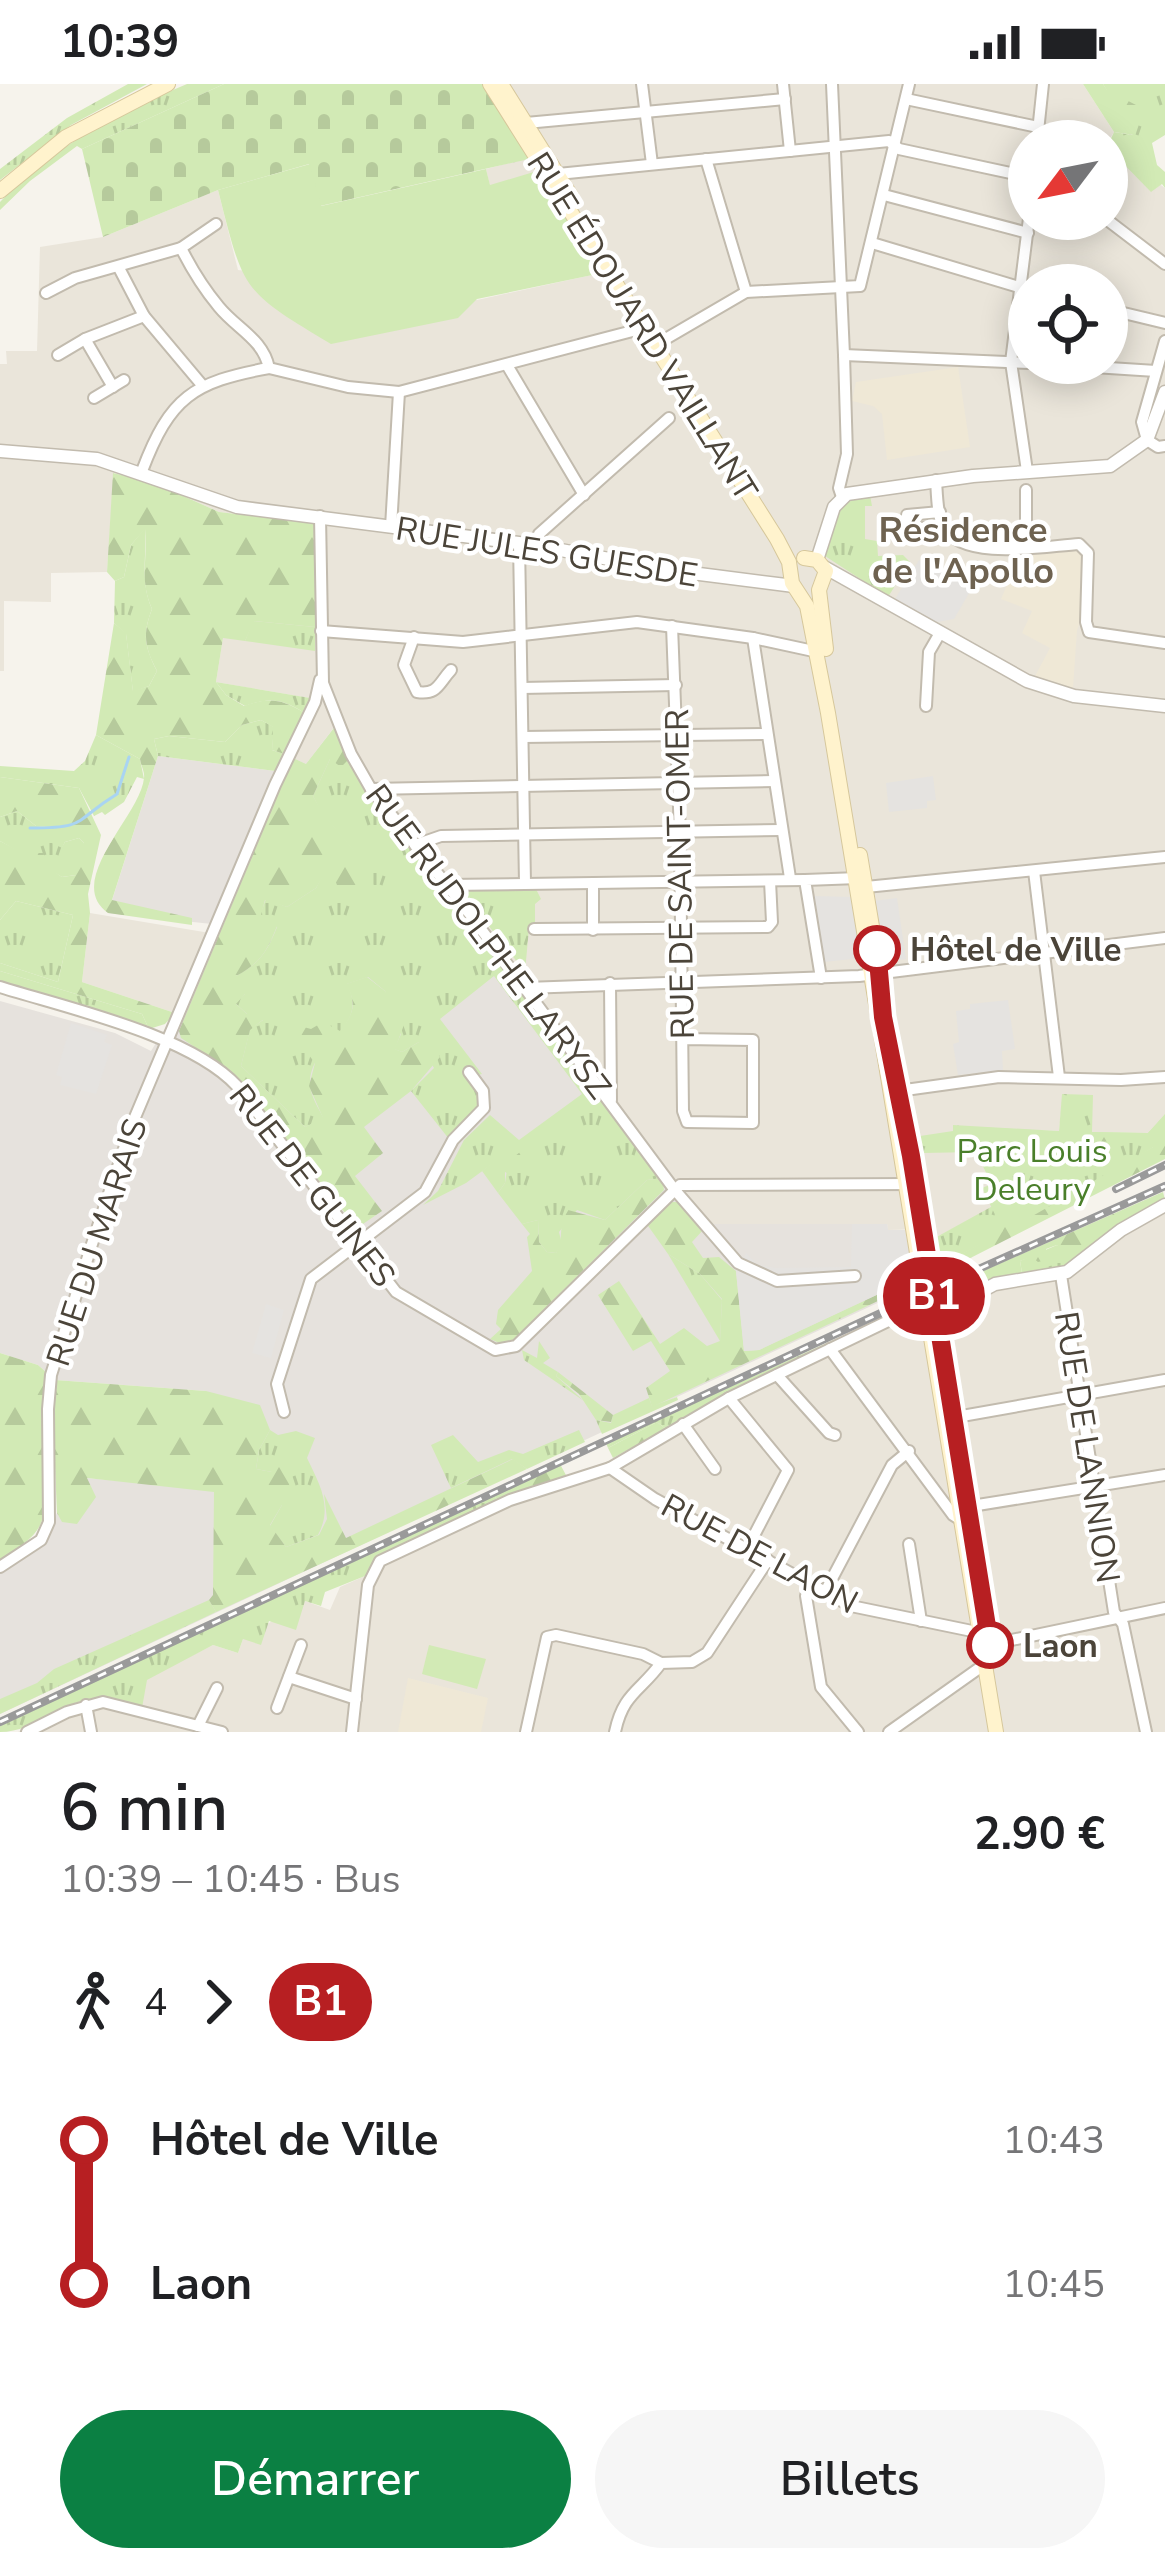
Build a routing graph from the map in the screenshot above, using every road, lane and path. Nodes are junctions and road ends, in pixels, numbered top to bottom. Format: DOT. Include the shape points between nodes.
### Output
graph roads {
  1 [pos="168,84"];
  2 [pos="490,84"];
  3 [pos="501,84"];
  4 [pos="642,84"];
  5 [pos="783,84"];
  6 [pos="832,84"];
  7 [pos="909,84"];
  8 [pos="1043,84"];
  9 [pos="785,99"];
  10 [pos="905,99"];
  11 [pos="645,111"];
  12 [pos="1039,120"];
  13 [pos="526,123"];
  14 [pos="1008,126"];
  15 [pos="895,145"];
  16 [pos="835,147"];
  17 [pos="790,151"];
  18 [pos="706,159"];
  19 [pos="652,164"];
  20 [pos="1008,172"];
  21 [pos="558,174"];
  22 [pos="0,191"];
  23 [pos="884,195"];
  24 [pos="216,224"];
  25 [pos="1008,228"];
  26 [pos="1128,236"];
  27 [pos="872,243"];
  28 [pos="181,248"];
  29 [pos="1165,264"];
  30 [pos="119,268"];
  31 [pos="1008,284"];
  32 [pos="841,288"];
  33 [pos="746,292"];
  34 [pos="46,293"];
  35 [pos="1128,314"];
  36 [pos="144,316"];
  37 [pos="1165,323"];
  38 [pos="644,328"];
  39 [pos="85,338"];
  40 [pos="662,341"];
  41 [pos="1165,341"];
  42 [pos="58,355"];
  43 [pos="844,355"];
  44 [pos="1008,362"];
  45 [pos="507,365"];
  46 [pos="269,368"];
  47 [pos="1128,369"];
  48 [pos="1156,371"];
  49 [pos="1014,384"];
  50 [pos="202,385"];
  51 [pos="400,392"];
  52 [pos="1165,392"];
  53 [pos="94,398"];
  54 [pos="669,418"];
  55 [pos="1147,440"];
  56 [pos="1165,446"];
  57 [pos="0,451"];
  58 [pos="142,471"];
  59 [pos="1027,472"];
  60 [pos="936,480"];
  61 [pos="1026,490"];
  62 [pos="584,495"];
  63 [pos="842,497"];
  64 [pos="940,512"];
  65 [pos="320,516"];
  66 [pos="392,526"];
  67 [pos="943,527"];
  68 [pos="526,544"];
  69 [pos="1015,548"];
  70 [pos="818,572"];
  71 [pos="794,580"];
  72 [pos="672,626"];
  73 [pos="321,631"];
  74 [pos="940,633"];
  75 [pos="414,637"];
  76 [pos="521,637"];
  77 [pos="753,638"];
  78 [pos="1165,643"];
  79 [pos="818,652"];
  80 [pos="451,670"];
  81 [pos="676,686"];
  82 [pos="522,688"];
  83 [pos="321,700"];
  84 [pos="926,706"];
  85 [pos="1165,706"];
  86 [pos="767,734"];
  87 [pos="677,736"];
  88 [pos="523,737"];
  89 [pos="774,781"];
  90 [pos="678,784"];
  91 [pos="524,787"];
  92 [pos="371,789"];
  93 [pos="781,830"];
  94 [pos="680,834"];
  95 [pos="524,836"];
  96 [pos="415,845"];
  97 [pos="1165,857"];
  98 [pos="1034,871"];
  99 [pos="790,878"];
  100 [pos="805,880"];
  101 [pos="770,881"];
  102 [pos="862,881"];
  103 [pos="525,883"];
  104 [pos="593,884"];
  105 [pos="680,884"];
  106 [pos="448,885"];
  107 [pos="534,929"];
  108 [pos="681,929"];
  109 [pos="593,930"];
  110 [pos="1165,938"];
  111 [pos="1044,952"];
  112 [pos="876,973"];
  113 [pos="821,978"];
  114 [pos="680,980"];
  115 [pos="610,983"];
  116 [pos="0,986"];
  117 [pos="526,988"];
  118 [pos="682,1039"];
  119 [pos="168,1043"];
  120 [pos="470,1072"];
  121 [pos="1059,1077"];
  122 [pos="1165,1077"];
  123 [pos="898,1091"];
  124 [pos="611,1101"];
  125 [pos="910,1184"];
  126 [pos="674,1189"];
  127 [pos="1165,1205"];
  128 [pos="358,1243"];
  129 [pos="1061,1275"];
  130 [pos="855,1276"];
  131 [pos="934,1307"];
  132 [pos="830,1349"];
  133 [pos="777,1375"];
  134 [pos="1165,1380"];
  135 [pos="1079,1395"];
  136 [pos="729,1398"];
  137 [pos="284,1412"];
  138 [pos="949,1418"];
  139 [pos="683,1424"];
  140 [pos="835,1435"];
  141 [pos="909,1451"];
  142 [pos="610,1468"];
  143 [pos="715,1469"];
  144 [pos="1165,1475"];
  145 [pos="1095,1486"];
  146 [pos="965,1513"];
  147 [pos="909,1544"];
  148 [pos="747,1549"];
  149 [pos="768,1560"];
  150 [pos="0,1567"];
  151 [pos="809,1583"];
  152 [pos="825,1592"];
  153 [pos="1164,1594"];
  154 [pos="1165,1608"];
  155 [pos="1119,1619"];
  156 [pos="921,1621"];
  157 [pos="985,1638"];
  158 [pos="301,1645"];
  159 [pos="661,1663"];
  160 [pos="977,1669"];
  161 [pos="289,1677"];
  162 [pos="217,1688"];
  163 [pos="356,1699"];
  164 [pos="86,1705"];
  165 [pos="278,1708"];
  166 [pos="168,1726"];
  167 [pos="198,1726"];
  168 [pos="27,1732"];
  169 [pos="91,1732"];
  170 [pos="222,1732"];
  171 [pos="352,1732"];
  172 [pos="526,1732"];
  173 [pos="615,1732"];
  174 [pos="858,1732"];
  175 [pos="889,1732"];
  176 [pos="996,1732"];
  177 [pos="1006,1732"];
  178 [pos="1146,1732"];
  1 -- 22 [label="main road" via="66,136"];
  2 -- 38 [label="main road, RUE ÉDOUARD VAILLANT"];
  3 -- 13 [label="main road, RUE ÉDOUARD VAILLANT"];
  4 -- 11 [label="street"];
  5 -- 9 [label="street"];
  6 -- 16 [label="street"];
  7 -- 10 [label="street"];
  8 -- 12 [label="street"];
  9 -- 11 [label="street"];
  9 -- 17 [label="street"];
  10 -- 14 [label="street"];
  10 -- 15 [label="street"];
  11 -- 13 [label="street"];
  11 -- 19 [label="street"];
  13 -- 21 [label="main road, RUE ÉDOUARD VAILLANT"];
  15 -- 16 [label="street"];
  15 -- 20 [label="street"];
  15 -- 23 [label="street"];
  16 -- 17 [label="street"];
  16 -- 32 [label="street"];
  17 -- 18 [label="street"];
  18 -- 19 [label="street"];
  18 -- 33 [label="street"];
  19 -- 21 [label="street"];
  21 -- 40 [label="main road, RUE ÉDOUARD VAILLANT"];
  23 -- 25 [label="street"];
  23 -- 27 [label="street"];
  24 -- 28 [label="street"];
  26 -- 29 [label="street"];
  27 -- 31 [label="street"];
  27 -- 32 [label="street" via="863,283"];
  28 -- 30 [label="street"];
  28 -- 46 [label="street" via="224,313 262,347"];
  30 -- 34 [label="street"];
  30 -- 36 [label="street"];
  32 -- 33 [label="street"];
  32 -- 43 [label="street"];
  33 -- 40 [label="street"];
  35 -- 37 [label="street"];
  36 -- 39 [label="street"];
  36 -- 50 [label="street"];
  38 -- 45 [label="street"];
  38 -- 71 [label="main road, RUE ÉDOUARD VAILLANT" via="777,539"];
  39 -- 42 [label="street"];
  39 -- 53 [label="street" via="119,383"];
  40 -- 70 [label="main road, RUE ÉDOUARD VAILLANT" via="793,547"];
  41 -- 48 [label="street"];
  43 -- 44 [label="street"];
  43 -- 63 [label="street"];
  45 -- 51 [label="street"];
  45 -- 62 [label="street"];
  46 -- 50 [label="street"];
  46 -- 51 [label="street"];
  47 -- 48 [label="street"];
  48 -- 55 [label="street" via="1142,422"];
  49 -- 59 [label="street"];
  50 -- 58 [label="street" via="168,414"];
  51 -- 66 [label="street"];
  52 -- 55 [label="street"];
  54 -- 62 [label="street"];
  55 -- 56 [label="street"];
  55 -- 59 [label="street" via="1110,466"];
  57 -- 58 [label="street, RUE JULES GUESDE"];
  58 -- 65 [label="street, RUE JULES GUESDE" via="237,507"];
  59 -- 60 [label="street"];
  60 -- 63 [label="street"];
  60 -- 64 [label="street"];
  61 -- 69 [label="street" via="1026,524"];
  62 -- 68 [label="street"];
  63 -- 70 [label="street"];
  64 -- 67 [label="street"];
  64 -- 67 [label="street" via="907,515 907,529"];
  65 -- 66 [label="street, RUE JULES GUESDE"];
  65 -- 73 [label="street, RUE RUDOLPHE LARYSZ"];
  66 -- 68 [label="street, RUE JULES GUESDE"];
  67 -- 69 [label="street" via="975,548"];
  68 -- 71 [label="street, RUE JULES GUESDE" via="707,576"];
  68 -- 76 [label="street"];
  69 -- 78 [label="street" via="1079,544 1088,553 1089,632"];
  70 -- 71 [label="main road"];
  70 -- 71 [label="main road"];
  70 -- 74 [label="street" via="850,580"];
  70 -- 102 [label="main road"];
  71 -- 79 [label="main road, RUE ÉDOUARD VAILLANT"];
  72 -- 76 [label="street" via="637,622"];
  72 -- 77 [label="street"];
  72 -- 81 [label="street, RUE DE SAINT-OMER"];
  73 -- 75 [label="street"];
  73 -- 83 [label="street, RUE RUDOLPHE LARYSZ"];
  74 -- 84 [label="street" via="929,652"];
  74 -- 85 [label="street" via="1047,689"];
  75 -- 76 [label="street"];
  75 -- 80 [label="street" via="404,665 417,692 438,690"];
  76 -- 82 [label="street"];
  77 -- 79 [label="street"];
  77 -- 86 [label="street"];
  79 -- 102 [label="main road, RUE ÉDOUARD VAILLANT"];
  81 -- 82 [label="street"];
  81 -- 87 [label="street, RUE DE SAINT-OMER"];
  82 -- 88 [label="street"];
  83 -- 92 [label="street, RUE RUDOLPHE LARYSZ"];
  83 -- 119 [label="street, RUE DU MARAIS" via="275,784"];
  86 -- 87 [label="street"];
  86 -- 89 [label="street"];
  87 -- 88 [label="street"];
  87 -- 90 [label="street, RUE DE SAINT-OMER"];
  88 -- 91 [label="street"];
  89 -- 90 [label="street"];
  89 -- 93 [label="street"];
  90 -- 91 [label="street"];
  90 -- 94 [label="street, RUE DE SAINT-OMER"];
  91 -- 92 [label="street"];
  91 -- 95 [label="street"];
  92 -- 96 [label="street, RUE RUDOLPHE LARYSZ"];
  93 -- 94 [label="street"];
  93 -- 99 [label="street"];
  94 -- 95 [label="street"];
  94 -- 105 [label="street, RUE DE SAINT-OMER"];
  95 -- 96 [label="street" via="441,836"];
  95 -- 103 [label="street"];
  96 -- 106 [label="street, RUE RUDOLPHE LARYSZ"];
  97 -- 98 [label="street"];
  98 -- 102 [label="street"];
  98 -- 111 [label="street"];
  99 -- 100 [label="street"];
  99 -- 101 [label="street"];
  100 -- 102 [label="street"];
  100 -- 113 [label="street"];
  101 -- 105 [label="street"];
  101 -- 108 [label="street" via="768,927"];
  102 -- 112 [label="main road"];
  103 -- 104 [label="street"];
  103 -- 106 [label="street"];
  104 -- 105 [label="street"];
  104 -- 109 [label="street"];
  105 -- 108 [label="street, RUE DE SAINT-OMER"];
  106 -- 117 [label="street, RUE RUDOLPHE LARYSZ"];
  107 -- 109 [label="street"];
  108 -- 109 [label="street"];
  108 -- 114 [label="street, RUE DE SAINT-OMER"];
  110 -- 111 [label="street"];
  111 -- 112 [label="street"];
  111 -- 121 [label="street"];
  112 -- 113 [label="street"];
  112 -- 123 [label="main road"];
  112 -- 125 [label="main road"];
  113 -- 114 [label="street"];
  114 -- 115 [label="street"];
  114 -- 118 [label="street, RUE DE SAINT-OMER"];
  115 -- 117 [label="street"];
  115 -- 124 [label="street"];
  116 -- 119 [label="street, RUE DE GUINES"];
  117 -- 124 [label="street, RUE RUDOLPHE LARYSZ"];
  118 -- 118 [label="street, RUE DE SAINT-OMER" via="753,1040 753,1123 687,1122"];
  119 -- 128 [label="street, RUE DE GUINES" via="226,1074"];
  119 -- 150 [label="street, RUE DU MARAIS" via="119,1160 52,1375 49,1522 40,1540"];
  120 -- 128 [label="street" via="484,1108 453,1140 425,1192"];
  121 -- 122 [label="street"];
  121 -- 123 [label="street"];
  123 -- 125 [label="main road"];
  124 -- 126 [label="street, RUE RUDOLPHE LARYSZ"];
  125 -- 126 [label="street"];
  125 -- 131 [label="main road"];
  125 -- 131 [label="main road"];
  126 -- 128 [label="street, RUE DE GUINES" via="507,1350 403,1298"];
  126 -- 130 [label="street, RUE RUDOLPHE LARYSZ" via="738,1263 777,1281"];
  127 -- 129 [label="street"];
  128 -- 137 [label="street" via="311,1279 277,1384"];
  129 -- 131 [label="street" via="995,1284"];
  129 -- 135 [label="street, RUE DE LANNION"];
  131 -- 132 [label="street"];
  131 -- 138 [label="main road"];
  132 -- 133 [label="street"];
  132 -- 141 [label="street"];
  133 -- 136 [label="street"];
  133 -- 140 [label="street"];
  134 -- 135 [label="street"];
  135 -- 138 [label="street"];
  135 -- 145 [label="street, RUE DE LANNION"];
  136 -- 139 [label="street"];
  136 -- 148 [label="street" via="788,1469"];
  138 -- 146 [label="main road"];
  139 -- 142 [label="street"];
  139 -- 143 [label="street"];
  141 -- 146 [label="street"];
  141 -- 152 [label="street" via="892,1465"];
  142 -- 148 [label="street, RUE DE LAON"];
  142 -- 163 [label="street" via="510,1500 375,1567"];
  144 -- 145 [label="street"];
  145 -- 146 [label="street"];
  145 -- 155 [label="street, RUE DE LANNION"];
  146 -- 157 [label="main road"];
  147 -- 156 [label="street"];
  148 -- 149 [label="street, RUE DE LAON"];
  149 -- 151 [label="street, RUE DE LAON"];
  149 -- 159 [label="street" via="707,1652 692,1662"];
  151 -- 152 [label="street, RUE DE LAON"];
  151 -- 174 [label="street" via="821,1687"];
  152 -- 156 [label="street, RUE DE LAON" via="860,1610"];
  153 -- 154 [label="street"];
  154 -- 155 [label="street"];
  155 -- 157 [label="street"];
  155 -- 178 [label="street, RUE DE LANNION"];
  156 -- 157 [label="street, RUE DE LAON"];
  157 -- 176 [label="main road"];
  157 -- 177 [label="main road"];
  158 -- 161 [label="street"];
  159 -- 172 [label="street" via="547,1637"];
  159 -- 173 [label="street" via="632,1690"];
  160 -- 175 [label="street"];
  161 -- 163 [label="street"];
  161 -- 165 [label="street"];
  162 -- 167 [label="street"];
  163 -- 171 [label="street"];
  164 -- 166 [label="street" via="103,1702"];
  164 -- 168 [label="street"];
  164 -- 169 [label="street"];
  166 -- 167 [label="street"];
  167 -- 170 [label="street"];
}
